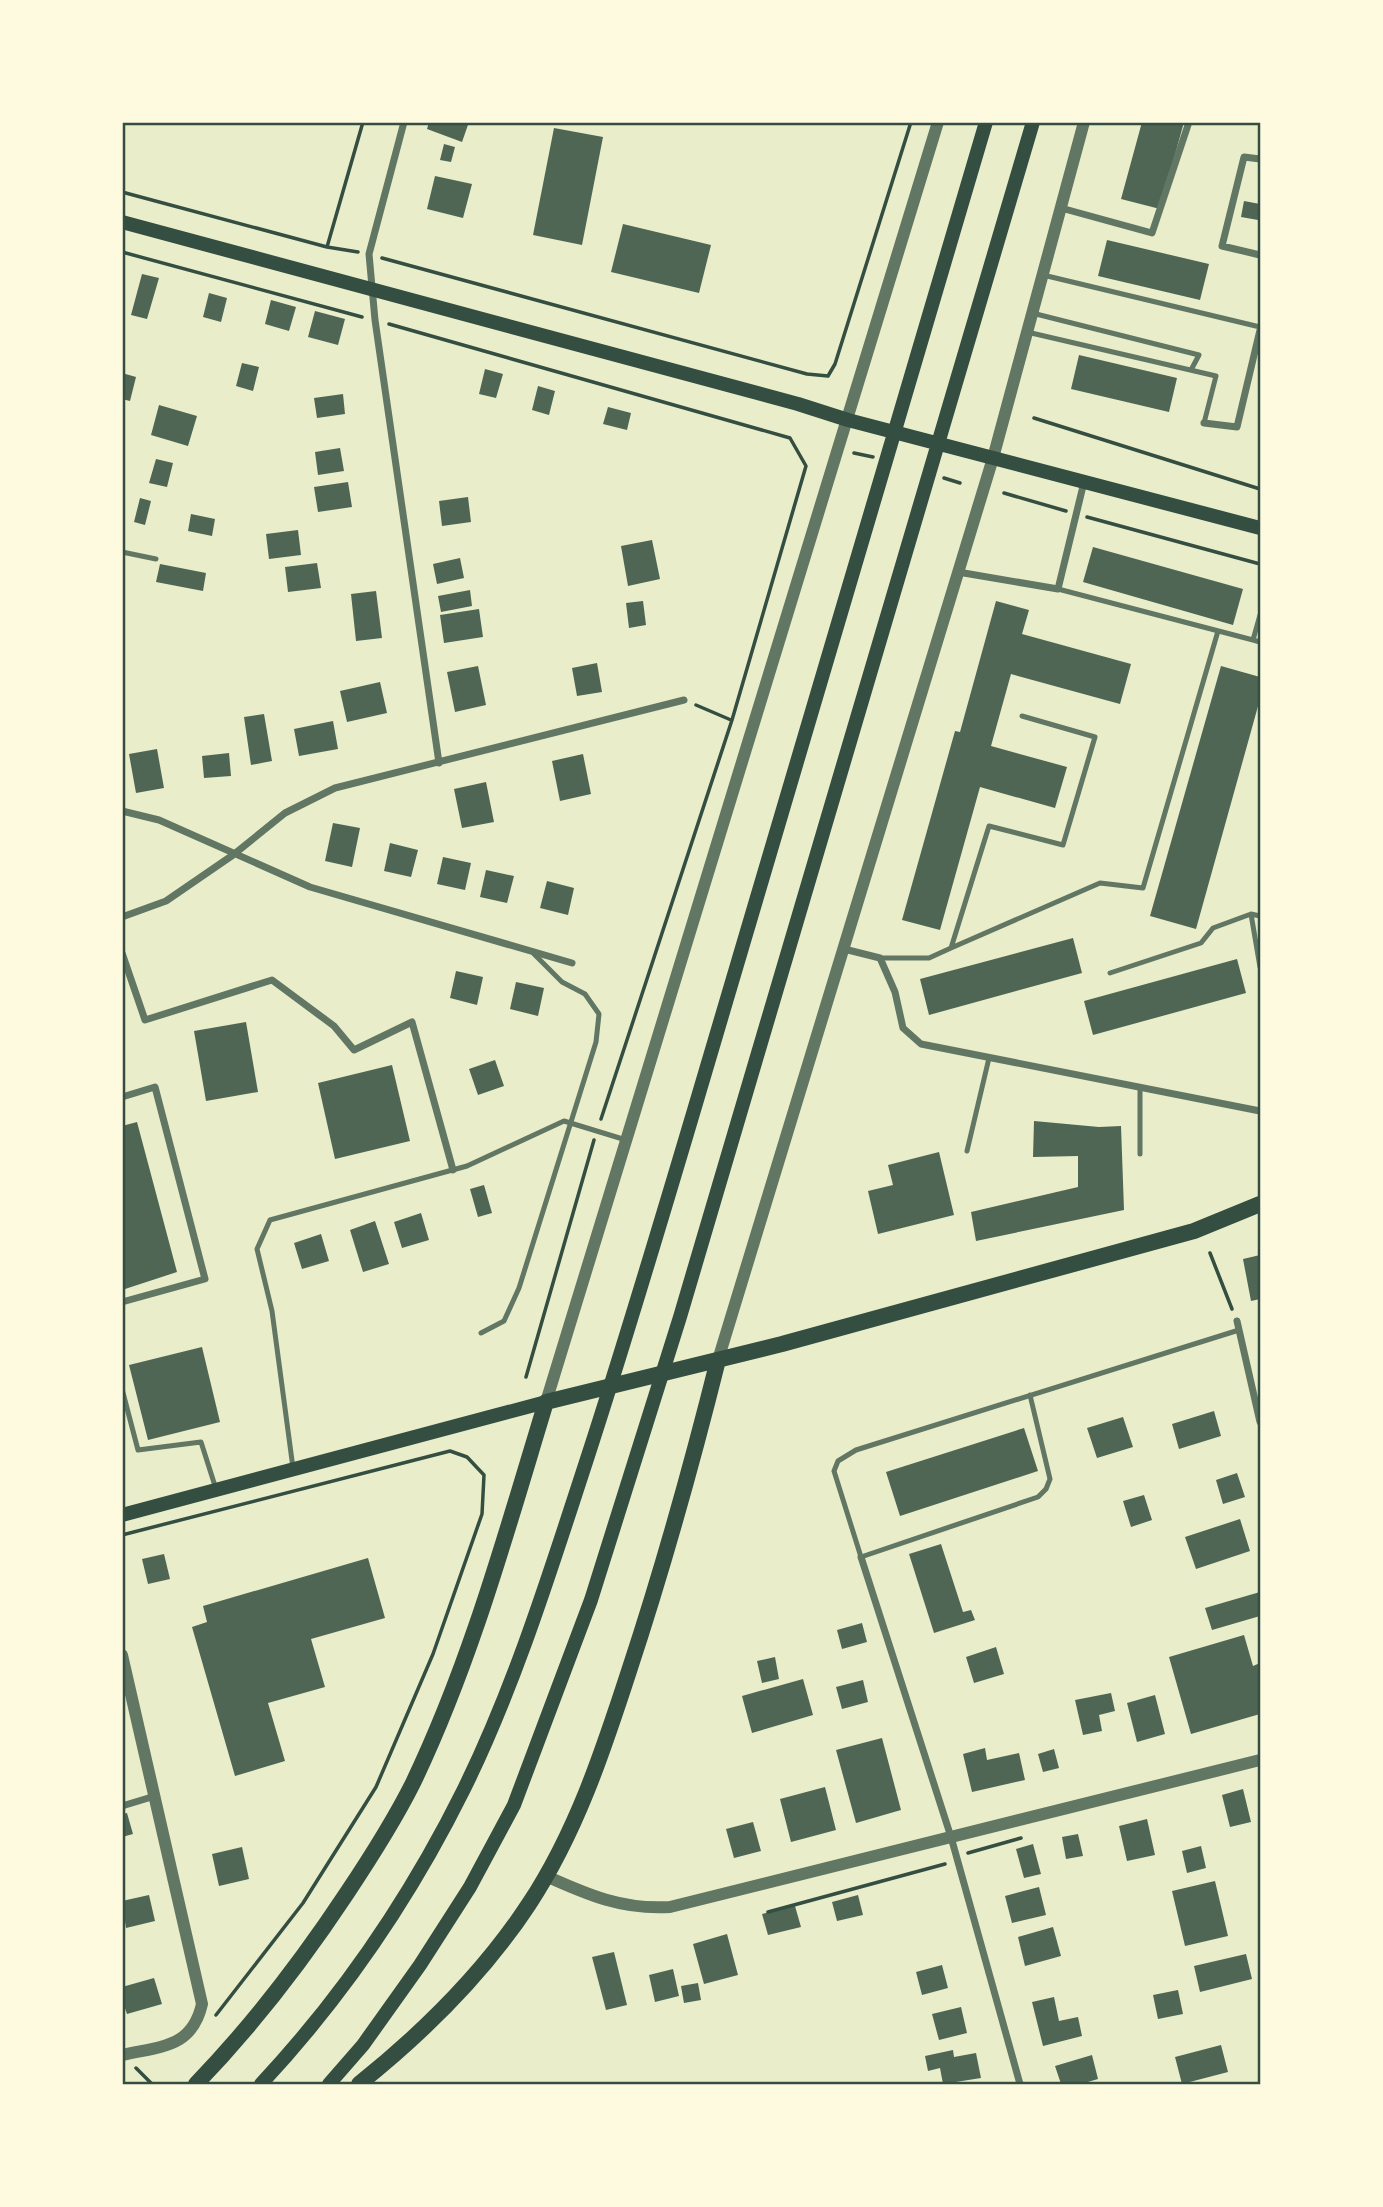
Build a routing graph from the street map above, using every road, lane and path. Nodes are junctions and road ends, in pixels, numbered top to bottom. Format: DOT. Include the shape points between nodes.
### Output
graph roads {
  1 [pos="363,122"];
  2 [pos="404,122"];
  3 [pos="911,122"];
  4 [pos="938,122"];
  5 [pos="986,122"];
  6 [pos="1033,122"];
  7 [pos="1084,122"];
  8 [pos="1189,122"];
  9 [pos="1261,159"];
  10 [pos="122,192"];
  11 [pos="1061,208"];
  12 [pos="122,222"];
  13 [pos="327,247"];
  14 [pos="122,252"];
  15 [pos="369,254"];
  16 [pos="1261,255"];
  17 [pos="1043,275"];
  18 [pos="374,291"];
  19 [pos="1032,313"];
  20 [pos="375,320"];
  21 [pos="1261,328"];
  22 [pos="1027,332"];
  23 [pos="1191,370"];
  24 [pos="1034,418"];
  25 [pos="848,420"];
  26 [pos="1204,423"];
  27 [pos="855,452"];
  28 [pos="993,458"];
  29 [pos="881,460"];
  30 [pos="934,475"];
  31 [pos="1084,482"];
  32 [pos="960,483"];
  33 [pos="1261,489"];
  34 [pos="1004,493"];
  35 [pos="1076,514"];
  36 [pos="1261,528"];
  37 [pos="122,552"];
  38 [pos="156,559"];
  39 [pos="1261,564"];
  40 [pos="957,571"];
  41 [pos="1058,589"];
  42 [pos="1261,615"];
  43 [pos="1219,631"];
  44 [pos="1253,640"];
  45 [pos="1261,642"];
  46 [pos="684,700"];
  47 [pos="1022,716"];
  48 [pos="732,720"];
  49 [pos="439,763"];
  50 [pos="122,811"];
  51 [pos="233,855"];
  52 [pos="1251,914"];
  53 [pos="1261,916"];
  54 [pos="122,917"];
  55 [pos="951,948"];
  56 [pos="844,949"];
  57 [pos="530,950"];
  58 [pos="122,953"];
  59 [pos="880,958"];
  60 [pos="572,963"];
  61 [pos="1261,967"];
  62 [pos="1110,973"];
  63 [pos="989,1058"];
  64 [pos="1140,1087"];
  65 [pos="122,1097"];
  66 [pos="1261,1111"];
  67 [pos="572,1123"];
  68 [pos="597,1131"];
  69 [pos="627,1140"];
  70 [pos="967,1151"];
  71 [pos="1140,1154"];
  72 [pos="453,1170"];
  73 [pos="1261,1205"];
  74 [pos="1209,1253"];
  75 [pos="122,1302"];
  76 [pos="1237,1321"];
  77 [pos="1239,1330"];
  78 [pos="481,1333"];
  79 [pos="718,1360"];
  80 [pos="526,1377"];
  81 [pos="122,1389"];
  82 [pos="1030,1395"];
  83 [pos="547,1402"];
  84 [pos="1261,1422"];
  85 [pos="293,1468"];
  86 [pos="216,1489"];
  87 [pos="122,1515"];
  88 [pos="122,1535"];
  89 [pos="861,1558"];
  90 [pos="122,1655"];
  91 [pos="1261,1760"];
  92 [pos="155,1796"];
  93 [pos="122,1806"];
  94 [pos="951,1837"];
  95 [pos="945,1864"];
  96 [pos="546,1876"];
  97 [pos="768,1912"];
  98 [pos="210,2022"];
  99 [pos="122,2055"];
  100 [pos="145,2063"];
  101 [pos="152,2084"];
  102 [pos="196,2084"];
  103 [pos="261,2084"];
  104 [pos="329,2084"];
  105 [pos="359,2084"];
  106 [pos="1020,2084"];
  1 -- 13 [label="path"];
  2 -- 15 [label="street"];
  3 -- 15 [label="path" via="828,376"];
  4 -- 25 [label="street"];
  5 -- 103 [label="main road" via="633,1316 545,1586 466,1785 424,1864 377,1942 322,2015"];
  6 -- 104 [label="main road" via="592,1600 514,1805 470,1887 363,2045"];
  7 -- 11 [label="street"];
  8 -- 11 [label="street" via="1152,233"];
  9 -- 16 [label="street" via="1244,157 1222,246"];
  10 -- 13 [label="path"];
  11 -- 17 [label="street"];
  12 -- 18 [label="main road"];
  13 -- 15 [label="path"];
  14 -- 20 [label="path"];
  15 -- 18 [label="street"];
  17 -- 19 [label="street"];
  17 -- 21 [label="lane"];
  18 -- 20 [label="street"];
  18 -- 25 [label="main road"];
  19 -- 22 [label="street"];
  19 -- 23 [label="lane" via="1199,355"];
  20 -- 48 [label="path" via="790,438 806,466"];
  20 -- 49 [label="street"];
  21 -- 26 [label="street" via="1237,427"];
  22 -- 23 [label="lane"];
  22 -- 28 [label="street"];
  23 -- 26 [label="lane" via="1216,376"];
  24 -- 33 [label="path"];
  25 -- 28 [label="main road"];
  25 -- 69 [label="street"];
  27 -- 29 [label="path"];
  28 -- 31 [label="main road"];
  28 -- 40 [label="street"];
  30 -- 32 [label="path"];
  31 -- 35 [label="street"];
  31 -- 36 [label="main road"];
  34 -- 35 [label="path"];
  35 -- 39 [label="path"];
  35 -- 41 [label="street"];
  37 -- 38 [label="lane"];
  40 -- 41 [label="street"];
  40 -- 56 [label="street"];
  41 -- 43 [label="lane"];
  42 -- 44 [label="lane"];
  43 -- 44 [label="lane"];
  43 -- 55 [label="lane" via="1143,888 1100,883"];
  44 -- 45 [label="lane"];
  46 -- 48 [label="path"];
  46 -- 49 [label="street"];
  47 -- 55 [label="lane" via="1096,737 1063,845 989,826"];
  48 -- 68 [label="path"];
  49 -- 51 [label="street" via="335,788 285,813"];
  50 -- 51 [label="street" via="159,820"];
  51 -- 54 [label="street" via="166,901"];
  51 -- 57 [label="street" via="310,887"];
  52 -- 53 [label="lane"];
  52 -- 61 [label="lane"];
  52 -- 62 [label="lane" via="1213,928 1201,943"];
  55 -- 59 [label="lane" via="929,958"];
  56 -- 59 [label="street"];
  56 -- 79 [label="street"];
  57 -- 60 [label="street"];
  57 -- 67 [label="lane" via="562,982 585,994 599,1014 596,1042"];
  58 -- 72 [label="street" via="145,1020 272,980 334,1026 354,1050 412,1022"];
  59 -- 63 [label="street" via="895,992 903,1028 921,1044"];
  63 -- 64 [label="street"];
  63 -- 70 [label="lane"];
  64 -- 66 [label="street"];
  64 -- 71 [label="lane"];
  65 -- 75 [label="street" via="155,1087 205,1279"];
  67 -- 68 [label="lane"];
  67 -- 72 [label="lane" via="564,1121"];
  67 -- 78 [label="lane" via="519,1288 504,1321"];
  68 -- 69 [label="lane"];
  68 -- 80 [label="path"];
  69 -- 83 [label="street"];
  72 -- 85 [label="lane" via="270,1220 257,1248 272,1311"];
  73 -- 79 [label="main road" via="1194,1231"];
  74 -- 76 [label="path"];
  76 -- 77 [label="street"];
  77 -- 82 [label="lane"];
  77 -- 84 [label="street"];
  79 -- 83 [label="main road"];
  79 -- 96 [label="main road" via="627,1677 578,1814"];
  81 -- 86 [label="lane" via="138,1450 201,1442"];
  82 -- 89 [label="lane" via="1050,1479 1038,1497"];
  82 -- 89 [label="lane" via="856,1450 838,1461 834,1471"];
  83 -- 85 [label="main road"];
  83 -- 102 [label="main road" via="454,1687 412,1784 326,1925 275,1995"];
  85 -- 86 [label="main road"];
  86 -- 87 [label="main road"];
  88 -- 98 [label="path" via="450,1451 467,1457 484,1475 478,1527 433,1654 376,1787 303,1903"];
  89 -- 94 [label="street"];
  90 -- 92 [label="street"];
  91 -- 94 [label="street"];
  92 -- 93 [label="street"];
  92 -- 99 [label="street" via="202,2004 198,2021 178,2041"];
  94 -- 96 [label="street" via="670,1907 629,1907"];
  94 -- 106 [label="street"];
  95 -- 97 [label="path"];
  96 -- 105 [label="main road" via="494,1954 468,1983"];
  100 -- 101 [label="path" via="134,2066"];
}
